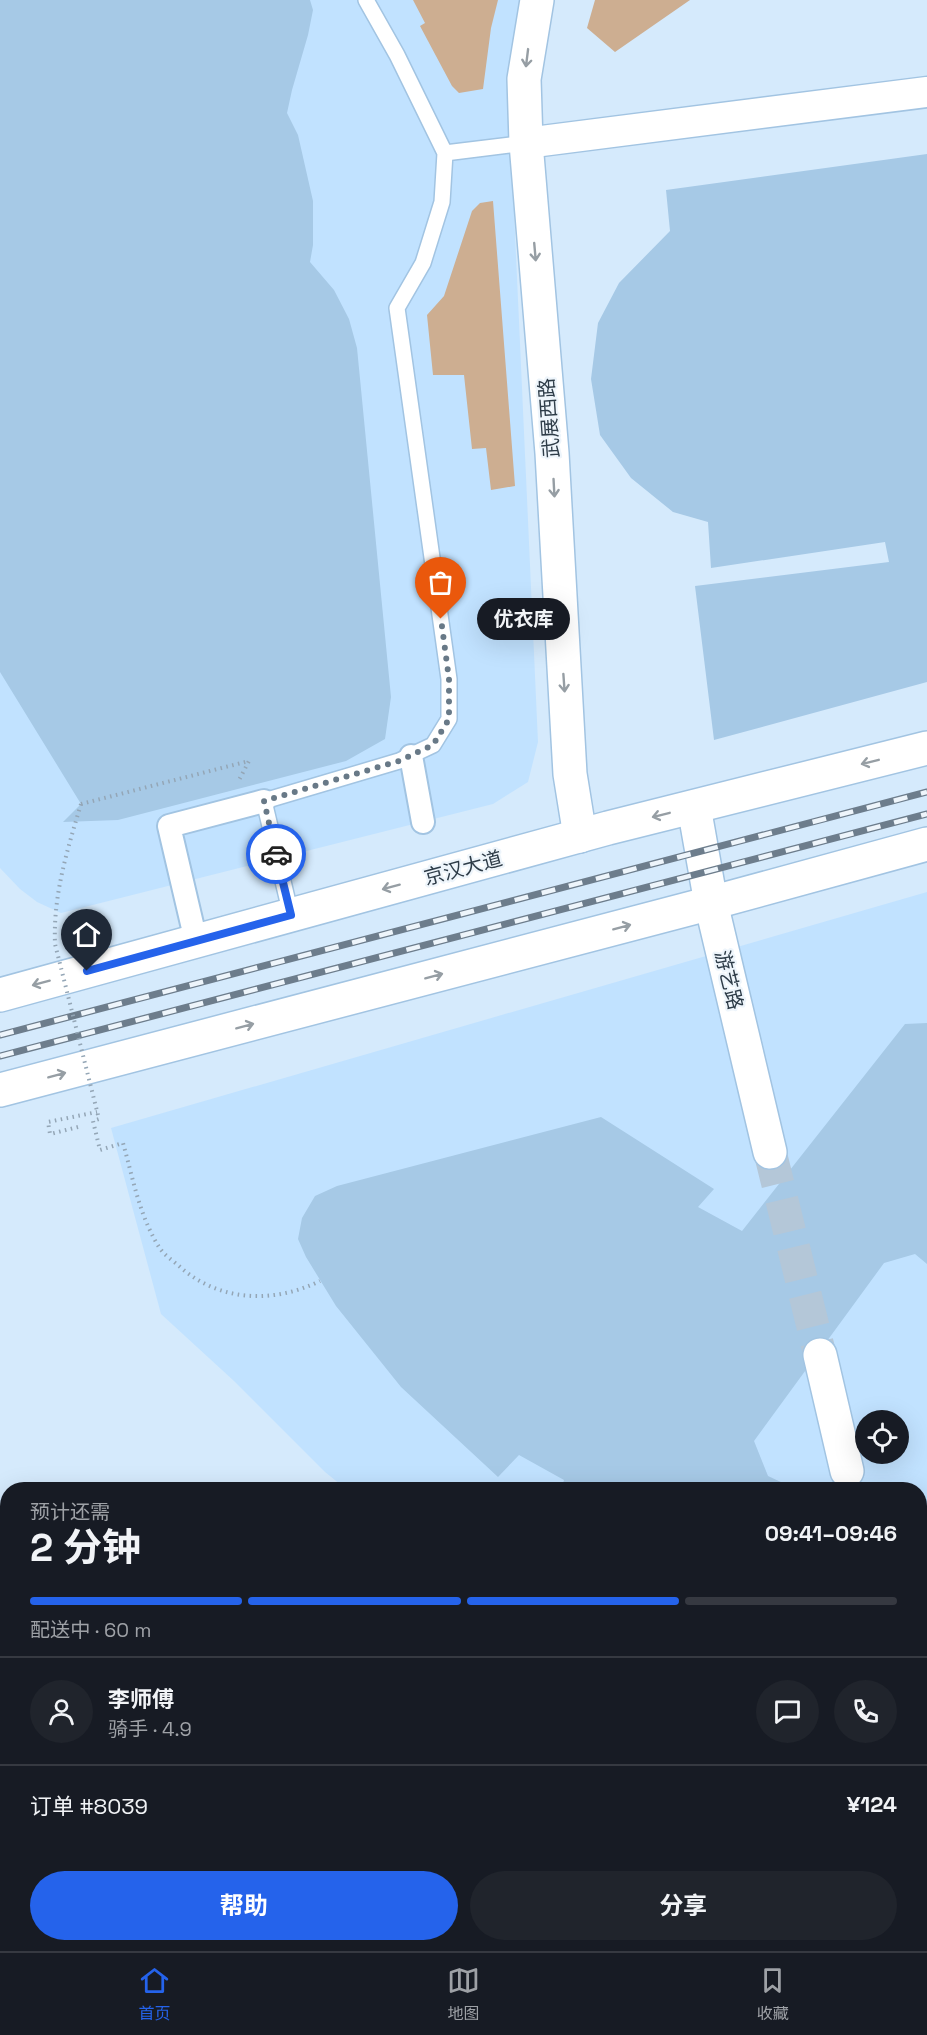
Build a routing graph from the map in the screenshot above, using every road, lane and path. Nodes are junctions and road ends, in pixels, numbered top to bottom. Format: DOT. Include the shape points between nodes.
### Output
graph roads {
  1 [pos="366,0"];
  2 [pos="537,0"];
  3 [pos="927,92"];
  4 [pos="526,143"];
  5 [pos="445,153"];
  6 [pos="927,748"];
  7 [pos="411,756"];
  8 [pos="264,801"];
  9 [pos="694,807"];
  10 [pos="423,822"];
  11 [pos="580,836"];
  12 [pos="927,844"];
  13 [pos="711,903"];
  14 [pos="291,915"];
  15 [pos="196,941"];
  16 [pos="0,995"];
  17 [pos="0,1090"];
  18 [pos="97,1112"];
  19 [pos="78,1127"];
  20 [pos="771,1152"];
  21 [pos="320,1281"];
  22 [pos="820,1355"];
  23 [pos="847,1471"];
  1 -- 5 [label="lane"];
  2 -- 4 [label="main road, 武展西路, one-way" via="524,79"];
  3 -- 4 [label="street"];
  4 -- 5 [label="lane"];
  4 -- 11 [label="main road, 武展西路, one-way" via="552,453 570,774"];
  5 -- 7 [label="lane" via="442,202 423,263 397,308 449,679 449,719 433,745"];
  6 -- 9 [label="main road, 京汉大道, one-way"];
  7 -- 8 [label="lane"];
  7 -- 10 [label="street"];
  8 -- 14 [label="lane"];
  8 -- 15 [label="street" via="169,826"];
  8 -- 18 [label="path, bridge" via="233,790 249,761 81,804 61,874 54,920 55,944"];
  9 -- 11 [label="main road, 京汉大道, one-way"];
  9 -- 13 [label="main road, 游艺路"];
  11 -- 14 [label="main road, 京汉大道, one-way"];
  12 -- 13 [label="main road"];
  17 -- 13 [label="main road, one-way"];
  13 -- 20 [label="main road, 游艺路"];
  14 -- 15 [label="main road, 京汉大道"];
  15 -- 16 [label="main road, 京汉大道, one-way"];
  18 -- 19 [label="path" via="48,1122 50,1134"];
  18 -- 21 [label="path, bridge" via="99,1119 93,1121 100,1150 123,1143 144,1220 160,1249 187,1273 248,1297 279,1296"];
  22 -- 23 [label="main road"];
}
